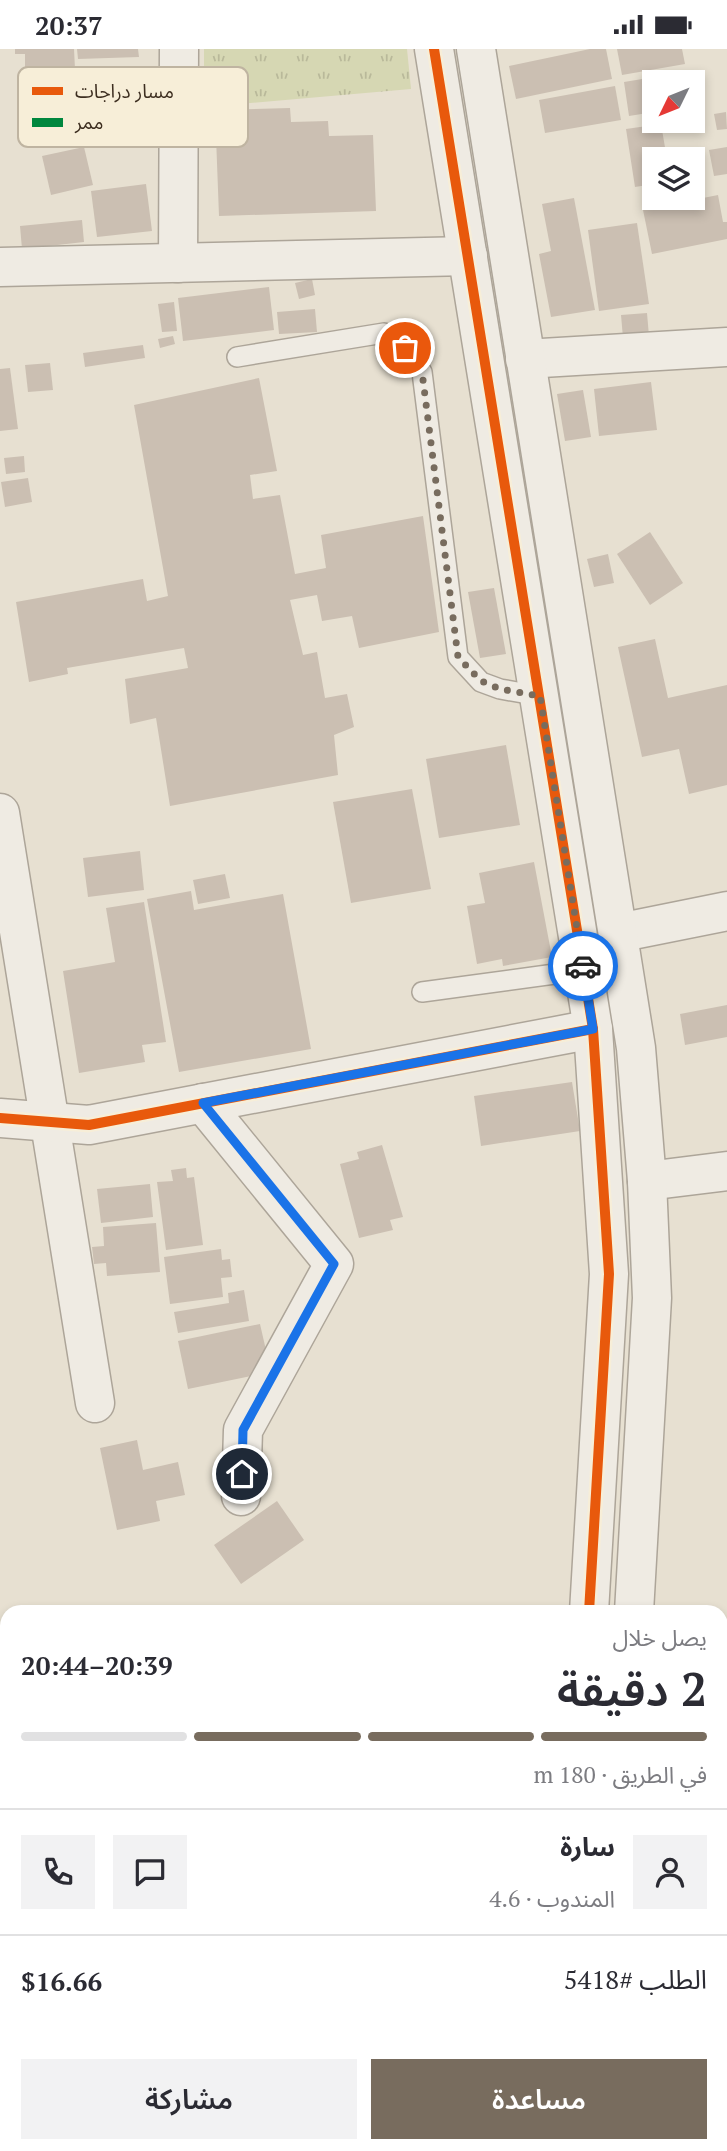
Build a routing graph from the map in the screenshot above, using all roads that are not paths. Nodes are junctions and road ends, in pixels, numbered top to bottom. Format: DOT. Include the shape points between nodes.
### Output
graph roads {
  1 [pos="179,49"];
  2 [pos="434,49"];
  3 [pos="476,49"];
  4 [pos="179,67"];
  5 [pos="179,147"];
  6 [pos="468,256"];
  7 [pos="178,263"];
  8 [pos="0,267"];
  9 [pos="727,347"];
  10 [pos="237,357"];
  11 [pos="525,359"];
  12 [pos="579,690"];
  13 [pos="540,696"];
  14 [pos="0,813"];
  15 [pos="727,911"];
  16 [pos="618,933"];
  17 [pos="584,969"];
  18 [pos="422,992"];
  19 [pos="593,1029"];
  20 [pos="203,1103"];
  21 [pos="0,1118"];
  22 [pos="50,1122"];
  23 [pos="727,1171"];
  24 [pos="647,1181"];
  25 [pos="95,1403"];
  26 [pos="241,1496"];
  27 [pos="589,1605"];
  28 [pos="634,1605"];
  1 -- 4 [label="street"];
  2 -- 6 [label="street"];
  3 -- 11 [label="street"];
  5 -- 7 [label="street"];
  6 -- 7 [label="street"];
  6 -- 13 [label="street"];
  7 -- 8 [label="street"];
  9 -- 11 [label="street"];
  10 -- 13 [label="lane" via="384,333 405,348 422,372 458,657 481,681"];
  11 -- 12 [label="street"];
  12 -- 13 [label="street"];
  12 -- 16 [label="street"];
  13 -- 17 [label="street"];
  14 -- 22 [label="street"];
  15 -- 16 [label="street"];
  16 -- 24 [label="street" via="636,1048"];
  17 -- 18 [label="lane"];
  17 -- 19 [label="street"];
  19 -- 20 [label="street"];
  19 -- 27 [label="street" via="609,1274"];
  20 -- 22 [label="street" via="89,1125"];
  20 -- 26 [label="street" via="334,1264 243,1430"];
  21 -- 22 [label="street"];
  22 -- 25 [label="street"];
  23 -- 24 [label="street"];
  24 -- 28 [label="street" via="652,1298"];
}
